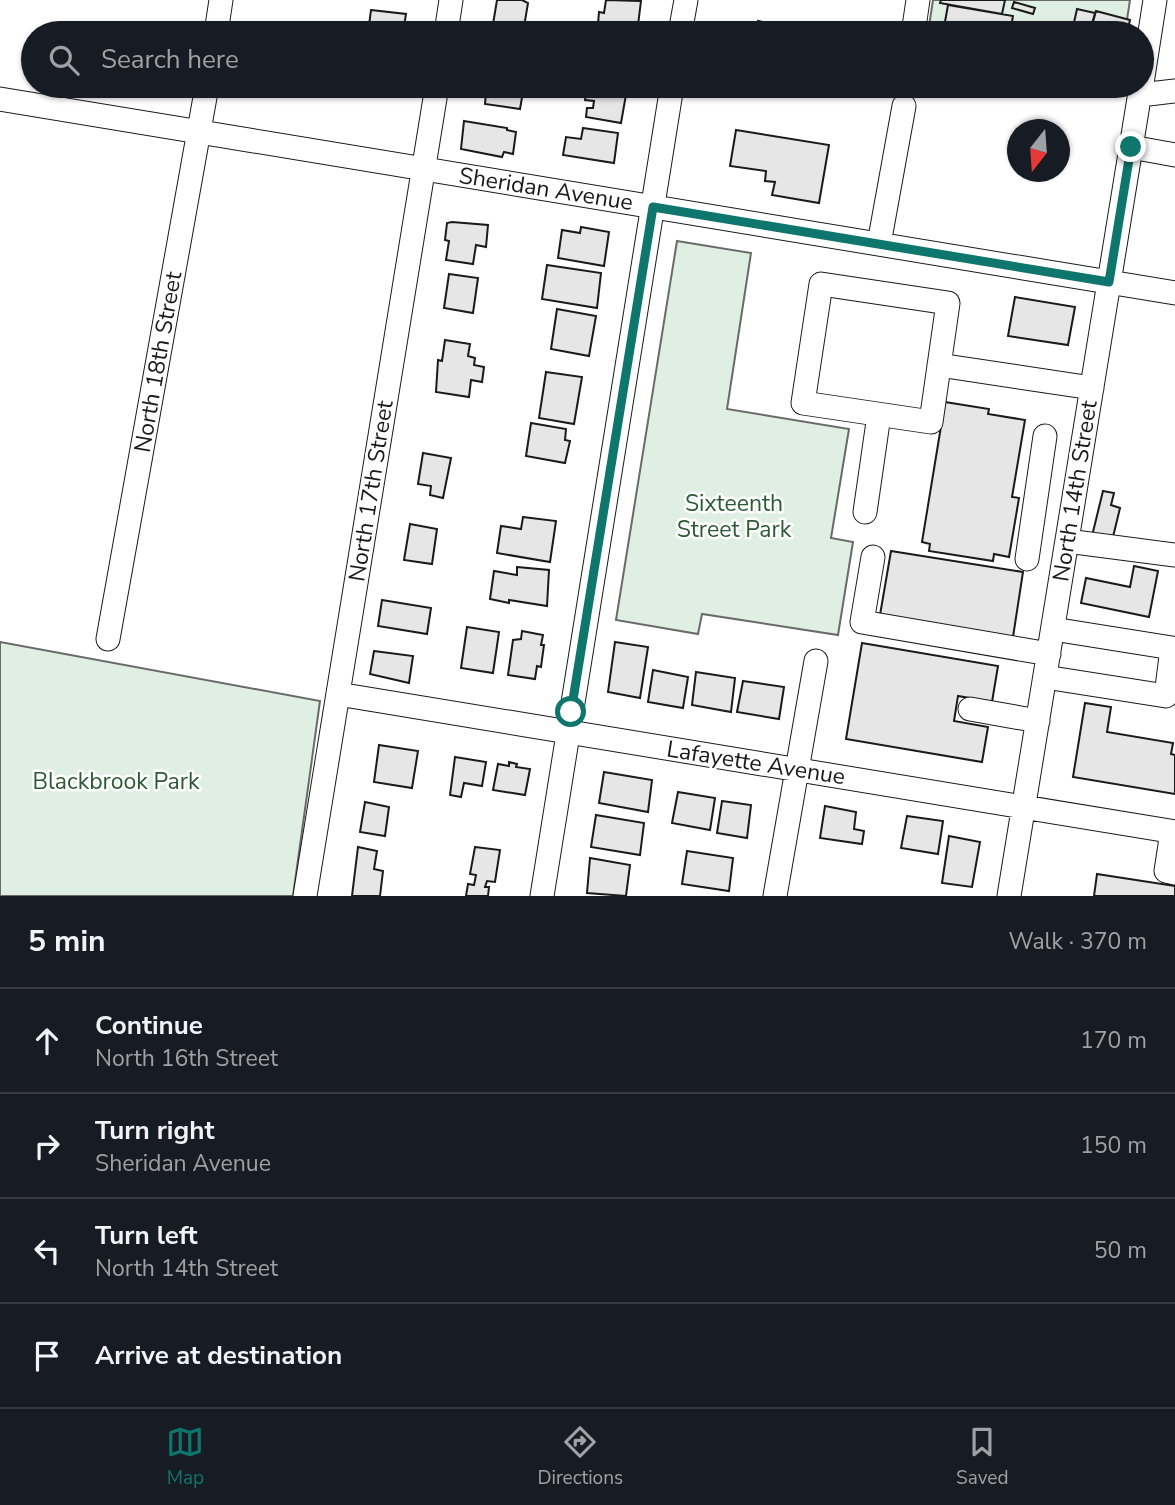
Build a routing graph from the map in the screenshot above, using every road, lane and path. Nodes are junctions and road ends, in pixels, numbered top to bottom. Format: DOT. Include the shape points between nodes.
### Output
graph roads {
  1 [pos="221,0"];
  2 [pos="451,0"];
  3 [pos="686,0"];
  4 [pos="918,0"];
  5 [pos="1155,0"];
  6 [pos="218,21"];
  7 [pos="448,21"];
  8 [pos="682,21"];
  9 [pos="915,21"];
  10 [pos="1152,21"];
  11 [pos="1154,89"];
  12 [pos="1175,91"];
  13 [pos="205,98"];
  14 [pos="435,98"];
  15 [pos="670,98"];
  16 [pos="1139,98"];
  17 [pos="0,99"];
  18 [pos="904,106"];
  19 [pos="200,132"];
  20 [pos="1131,147"];
  21 [pos="1175,155"];
  22 [pos="424,169"];
  23 [pos="653,207"];
  24 [pos="879,244"];
  25 [pos="1109,282"];
  26 [pos="1175,293"];
  27 [pos="939,365"];
  28 [pos="1092,388"];
  29 [pos="879,415"];
  30 [pos="1045,436"];
  31 [pos="865,512"];
  32 [pos="1031,528"];
  33 [pos="1068,538"];
  34 [pos="1175,555"];
  35 [pos="873,557"];
  36 [pos="1027,559"];
  37 [pos="1053,629"];
  38 [pos="108,639"];
  39 [pos="1049,654"];
  40 [pos="816,661"];
  41 [pos="1045,677"];
  42 [pos="338,694"];
  43 [pos="970,709"];
  44 [pos="1038,720"];
  45 [pos="568,732"];
  46 [pos="798,770"];
  47 [pos="1024,807"];
  48 [pos="1173,832"];
  49 [pos="1175,873"];
  50 [pos="305,896"];
  51 [pos="542,896"];
  52 [pos="775,896"];
  53 [pos="1009,896"];
  1 -- 6 [label="street"];
  2 -- 7 [label="street"];
  3 -- 8 [label="street"];
  4 -- 9 [label="street"];
  5 -- 10 [label="street, North 14th Street"];
  11 -- 12 [label="street"];
  13 -- 19 [label="street, North 18th Street"];
  14 -- 22 [label="street, North 17th Street"];
  15 -- 23 [label="street"];
  16 -- 20 [label="street, North 14th Street"];
  17 -- 19 [label="street, Sheridan Avenue"];
  18 -- 24 [label="street"];
  19 -- 22 [label="street, Sheridan Avenue"];
  19 -- 38 [label="street, North 18th Street"];
  20 -- 21 [label="street"];
  20 -- 25 [label="street, North 14th Street"];
  22 -- 23 [label="street, Sheridan Avenue"];
  22 -- 42 [label="street, North 17th Street"];
  23 -- 24 [label="street, Sheridan Avenue"];
  23 -- 45 [label="street"];
  24 -- 25 [label="street, Sheridan Avenue"];
  25 -- 26 [label="street, Sheridan Avenue"];
  25 -- 28 [label="street, North 14th Street"];
  27 -- 28 [label="street"];
  27 -- 29 [label="street" via="931,422"];
  27 -- 29 [label="street" via="948,303 821,285 803,403"];
  28 -- 33 [label="street, North 14th Street"];
  29 -- 31 [label="street"];
  30 -- 32 [label="street"];
  32 -- 33 [label="street"];
  32 -- 36 [label="street"];
  33 -- 34 [label="street"];
  33 -- 37 [label="street, North 14th Street"];
  35 -- 39 [label="street" via="862,622"];
  37 -- 39 [label="street, North 14th Street"];
  37 -- 41 [label="street" via="1172,648 1166,695"];
  39 -- 41 [label="street, North 14th Street"];
  40 -- 46 [label="street"];
  41 -- 44 [label="street, North 14th Street"];
  42 -- 45 [label="street, Lafayette Avenue"];
  42 -- 50 [label="street, North 17th Street"];
  43 -- 44 [label="street"];
  44 -- 47 [label="street, North 14th Street"];
  45 -- 46 [label="street, Lafayette Avenue"];
  45 -- 51 [label="street"];
  46 -- 47 [label="street, Lafayette Avenue"];
  46 -- 52 [label="street"];
  47 -- 48 [label="street, Lafayette Avenue"];
  47 -- 53 [label="street, North 14th Street"];
  48 -- 49 [label="street" via="1166,871"];
}
